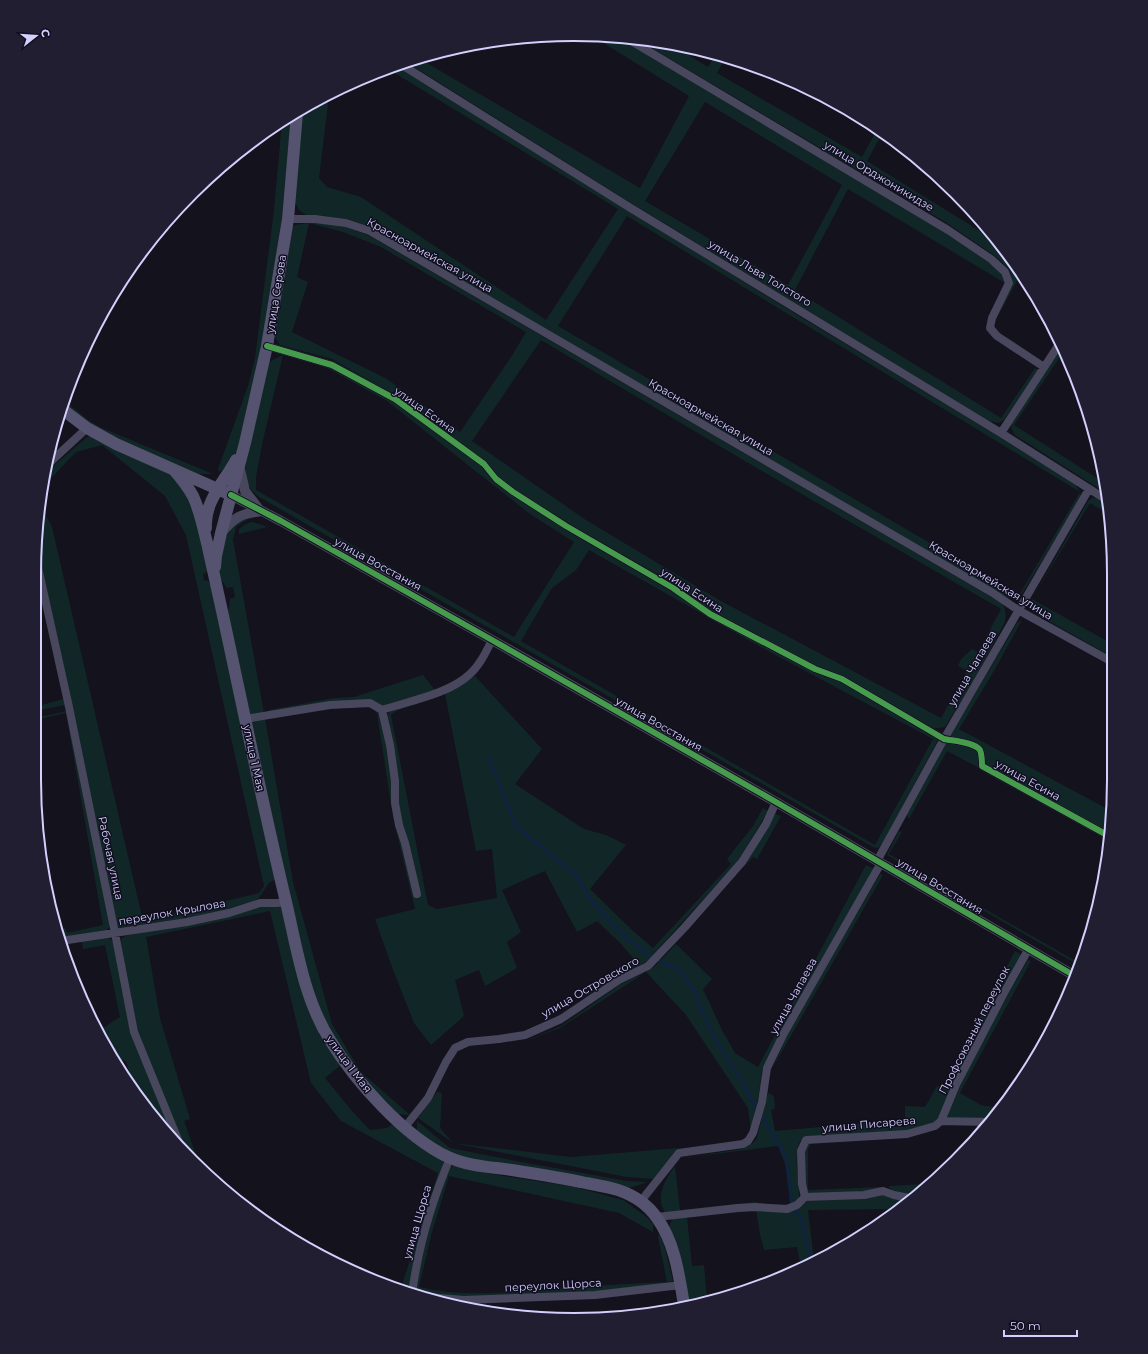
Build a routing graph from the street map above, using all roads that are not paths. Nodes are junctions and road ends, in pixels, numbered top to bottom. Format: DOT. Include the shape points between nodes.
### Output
graph roads {
  1 [pos="639,45"];
  2 [pos="407,68"];
  3 [pos="296,119"];
  4 [pos="288,218"];
  5 [pos="267,346"];
  6 [pos="1057,348"];
  7 [pos="1044,368"];
  8 [pos="66,412"];
  9 [pos="87,428"];
  10 [pos="1001,433"];
  11 [pos="54,459"];
  12 [pos="236,465"];
  13 [pos="174,470"];
  14 [pos="195,480"];
  15 [pos="1089,489"];
  16 [pos="218,490"];
  17 [pos="231,495"];
  18 [pos="1101,496"];
  19 [pos="261,511"];
  20 [pos="221,533"];
  21 [pos="208,548"];
  22 [pos="215,576"];
  23 [pos="41,581"];
  24 [pos="1018,610"];
  25 [pos="492,640"];
  26 [pos="1107,659"];
  27 [pos="382,710"];
  28 [pos="246,719"];
  29 [pos="944,739"];
  30 [pos="776,802"];
  31 [pos="1104,833"];
  32 [pos="879,862"];
  33 [pos="417,894"];
  34 [pos="286,902"];
  35 [pos="115,933"];
  36 [pos="66,941"];
  37 [pos="1028,950"];
  38 [pos="1070,973"];
  39 [pos="941,1121"];
  40 [pos="982,1122"];
  41 [pos="405,1127"];
  42 [pos="176,1134"];
  43 [pos="450,1158"];
  44 [pos="805,1197"];
  45 [pos="905,1197"];
  46 [pos="641,1201"];
  47 [pos="657,1217"];
  48 [pos="681,1285"];
  49 [pos="413,1288"];
  50 [pos="454,1299"];
  51 [pos="684,1302"];
  1 -- 7 [label="street, улица Орджоникидзе" via="948,230 991,259 1005,272 1009,283 992,318 990,328 997,336"];
  2 -- 10 [label="street, улица Льва Толстого" via="629,207"];
  3 -- 4 [label="main road, улица Серова"];
  4 -- 5 [label="main road, улица Серова"];
  4 -- 24 [label="street, Красноармейская улица" via="346,223 370,231"];
  5 -- 12 [label="main road, улица Серова" via="245,443"];
  5 -- 29 [label="street, улица Есина" via="332,365 394,399 484,464 496,479 513,492 566,526 673,588 710,614 815,669 842,679"];
  6 -- 7 [label="street"];
  7 -- 10 [label="street"];
  8 -- 9 [label="main road, улица Восстания"];
  9 -- 11 [label="street"];
  9 -- 13 [label="main road, улица Восстания"];
  10 -- 15 [label="street, улица Льва Толстого"];
  12 -- 14 [label="main road" via="224,475"];
  12 -- 16 [label="main road"];
  12 -- 17 [label="main road, улица Серова"];
  12 -- 19 [label="street" via="245,491"];
  13 -- 14 [label="main road, улица Восстания"];
  13 -- 21 [label="main road, улица 1 Мая" via="183,480 199,511"];
  14 -- 16 [label="main road, улица Восстания"];
  15 -- 18 [label="street, улица Льва Толстого"];
  15 -- 24 [label="street, улица Чапаева"];
  16 -- 17 [label="main road, улица Восстания"];
  16 -- 21 [label="main road" via="209,506 206,524"];
  17 -- 19 [label="street, улица Восстания"];
  17 -- 20 [label="main road, улица 1 Мая"];
  19 -- 20 [label="street" via="234,518"];
  19 -- 25 [label="street, улица Восстания"];
  20 -- 22 [label="main road, улица 1 Мая"];
  21 -- 22 [label="main road, улица 1 Мая"];
  22 -- 28 [label="main road, улица 1 Мая"];
  23 -- 35 [label="street, Рабочая улица"];
  24 -- 26 [label="street, Красноармейская улица"];
  24 -- 29 [label="street, улица Чапаева"];
  25 -- 27 [label="street" via="482,660 470,674 455,685"];
  25 -- 30 [label="street, улица Восстания"];
  27 -- 28 [label="street" via="370,703 330,705"];
  27 -- 33 [label="street" via="390,745 399,825"];
  28 -- 34 [label="main road, улица 1 Мая"];
  29 -- 31 [label="street, улица Есина" via="974,746 980,750 982,766"];
  29 -- 32 [label="street, улица Чапаева"];
  30 -- 32 [label="street, улица Восстания"];
  30 -- 41 [label="street, улица Островского" via="766,824 742,862 648,966 620,980 561,1019 525,1035 468,1042 455,1048 428,1098"];
  32 -- 37 [label="street, улица Восстания"];
  32 -- 46 [label="street, улица Чапаева" via="767,1068 762,1102 753,1134 742,1144 679,1153"];
  34 -- 35 [label="street, переулок Крылова" via="260,903 230,913"];
  34 -- 41 [label="main road, улица 1 Мая" via="303,975 314,1008 330,1040 367,1089"];
  35 -- 36 [label="street, переулок Крылова"];
  35 -- 42 [label="street, Рабочая улица" via="134,1032"];
  37 -- 38 [label="street, улица Восстания"];
  37 -- 39 [label="street, Профсоюзный переулок" via="956,1085"];
  39 -- 40 [label="street, улица Писарева"];
  39 -- 44 [label="street, улица Писарева" via="934,1126 907,1134 806,1140 801,1151"];
  41 -- 43 [label="main road, улица 1 Мая" via="426,1145"];
  43 -- 46 [label="main road, улица 1 Мая" via="474,1165 561,1178 618,1190"];
  43 -- 49 [label="street, улица Щорса" via="427,1224 415,1268"];
  44 -- 45 [label="street" via="864,1195 883,1191"];
  44 -- 47 [label="street" via="797,1205 787,1209 738,1208"];
  46 -- 47 [label="main road, улица 1 Мая"];
  47 -- 48 [label="main road, улица 1 Мая" via="674,1252"];
  48 -- 50 [label="street, переулок Щорса" via="595,1295"];
  48 -- 51 [label="main road, улица 1 Мая"];
}
